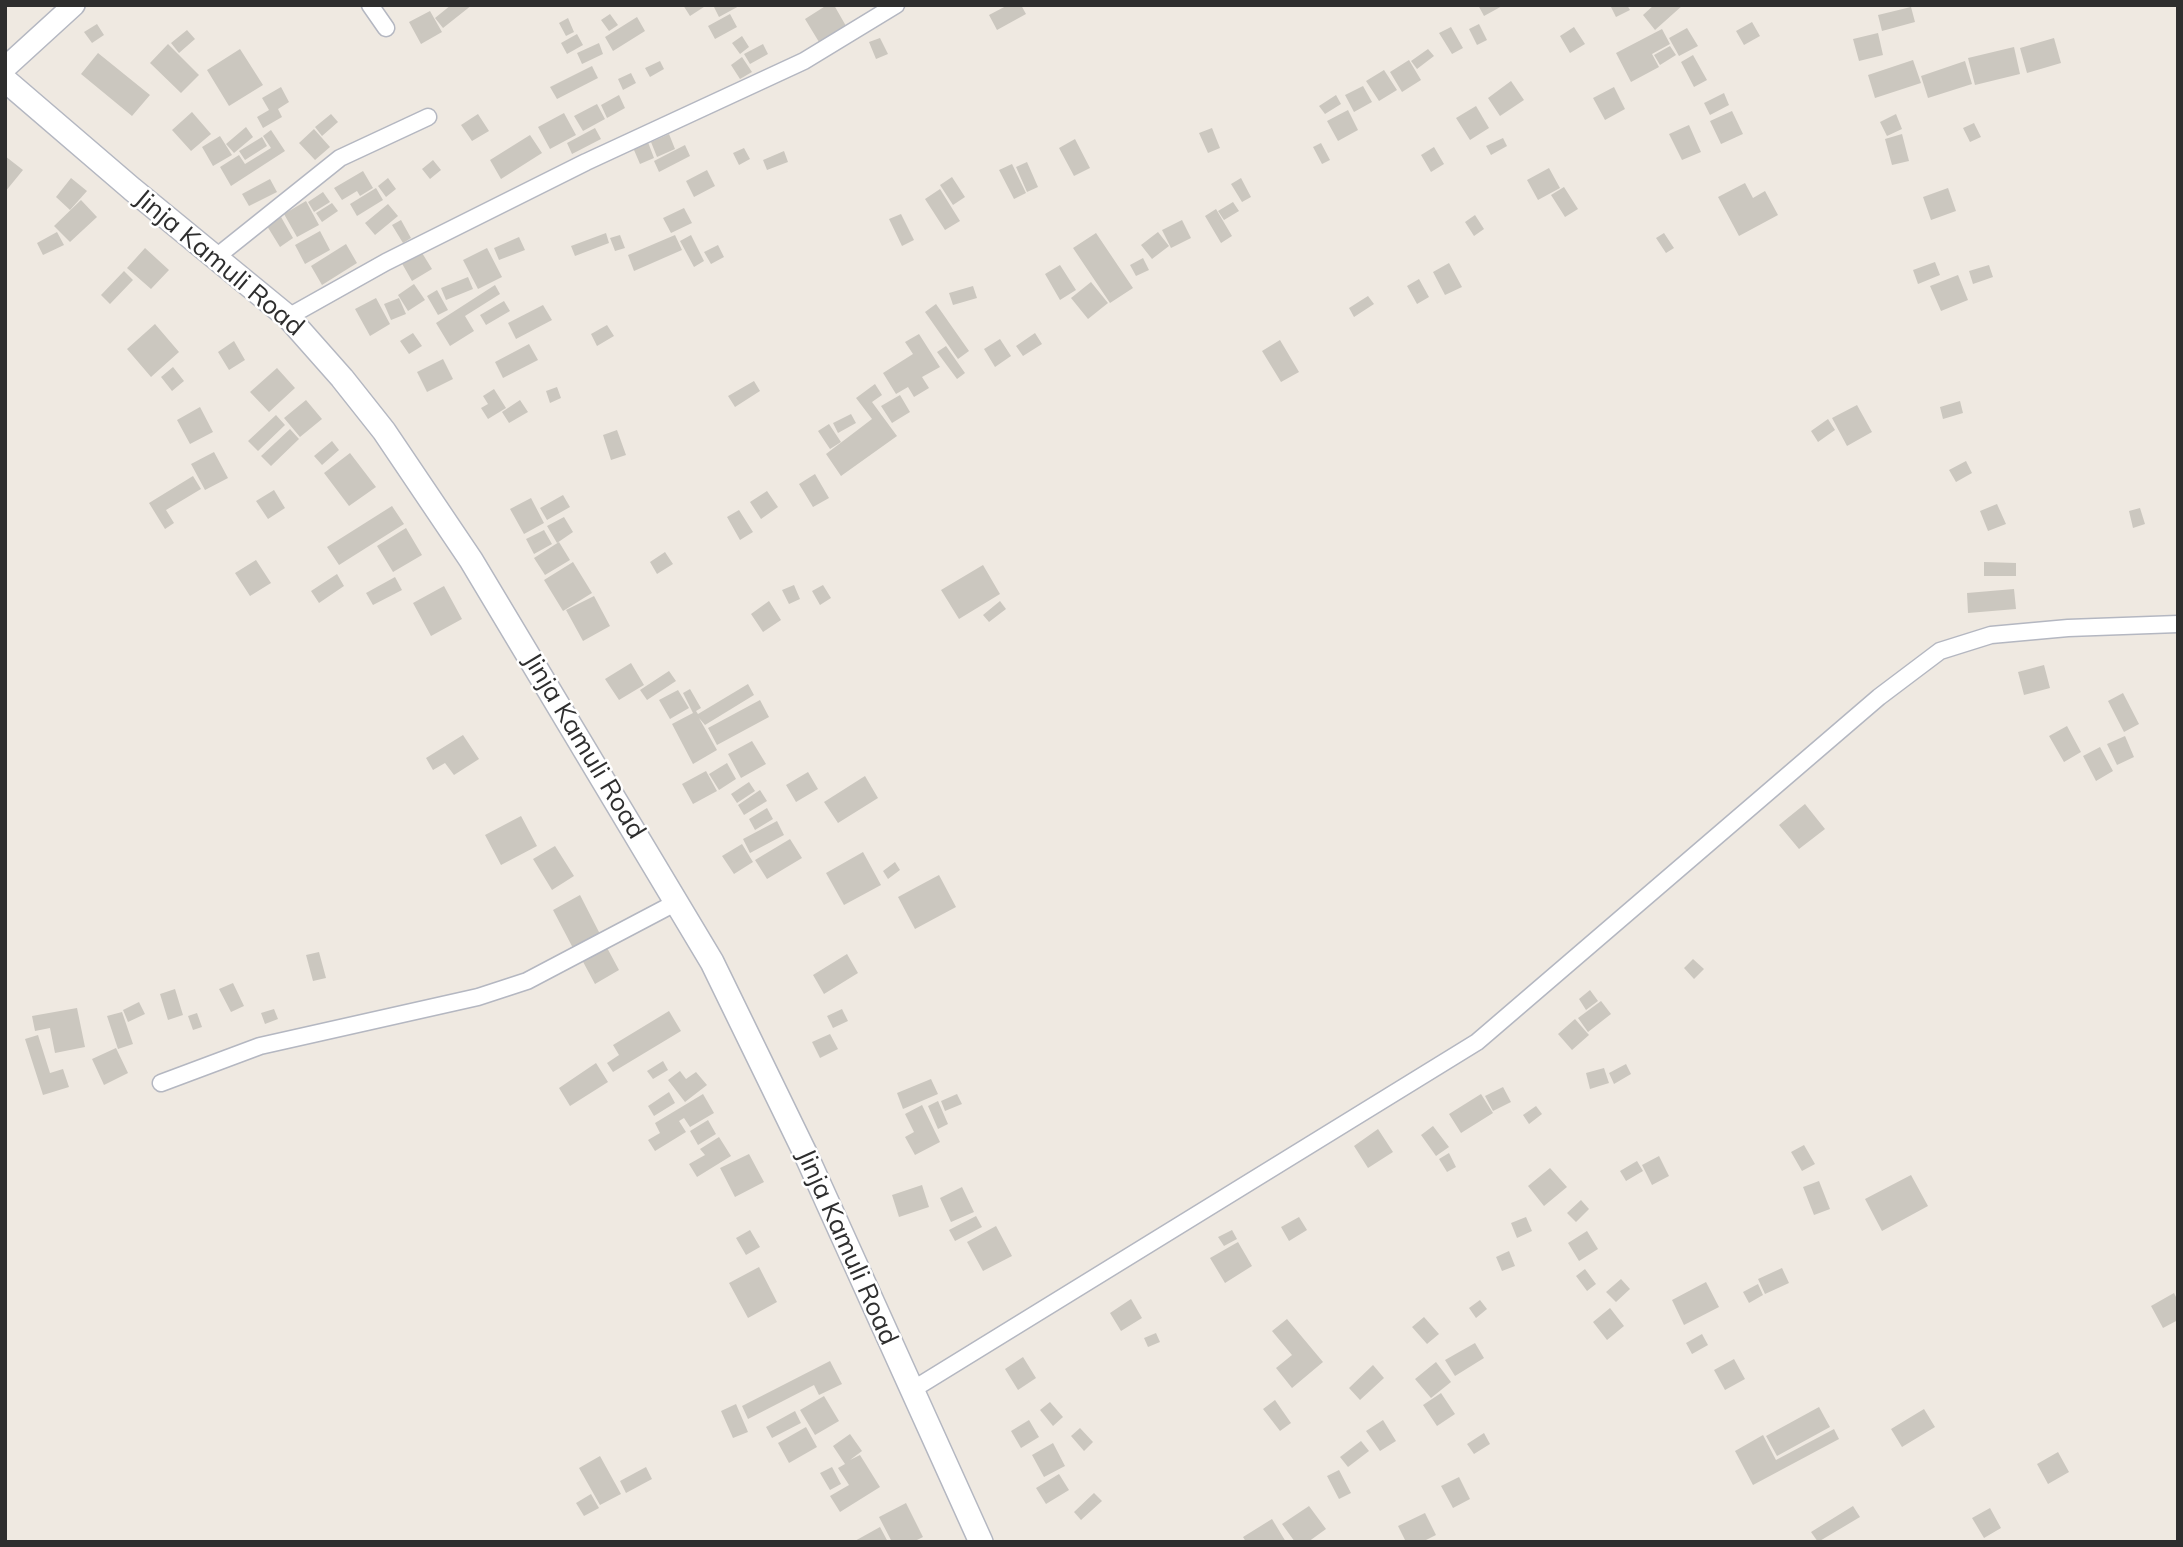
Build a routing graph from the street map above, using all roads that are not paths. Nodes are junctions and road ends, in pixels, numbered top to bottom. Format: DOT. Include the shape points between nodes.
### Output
graph roads {
  1 [pos="74,5"];
  2 [pos="370,5"];
  3 [pos="896,5"];
  4 [pos="387,28"];
  5 [pos="5,68"];
  6 [pos="5,80"];
  7 [pos="428,117"];
  8 [pos="215,258"];
  9 [pos="288,317"];
  10 [pos="2178,624"];
  11 [pos="677,902"];
  12 [pos="162,1083"];
  13 [pos="912,1390"];
  14 [pos="981,1542"];
  1 -- 5 [label="street"];
  2 -- 4 [label="street"];
  3 -- 9 [label="street" via="804,61 586,162 386,262"];
  6 -- 8 [label="main road, Jinja Kamuli Road"];
  7 -- 8 [label="street" via="340,158"];
  8 -- 9 [label="main road, Jinja Kamuli Road"];
  9 -- 11 [label="main road, Jinja Kamuli Road" via="384,431 471,560"];
  10 -- 13 [label="street" via="1991,635 1940,651 1879,697 1477,1042"];
  11 -- 12 [label="street" via="527,981 478,997 260,1046"];
  11 -- 13 [label="main road, Jinja Kamuli Road" via="712,962 794,1131"];
  13 -- 14 [label="main road, Jinja Kamuli Road"];
}
